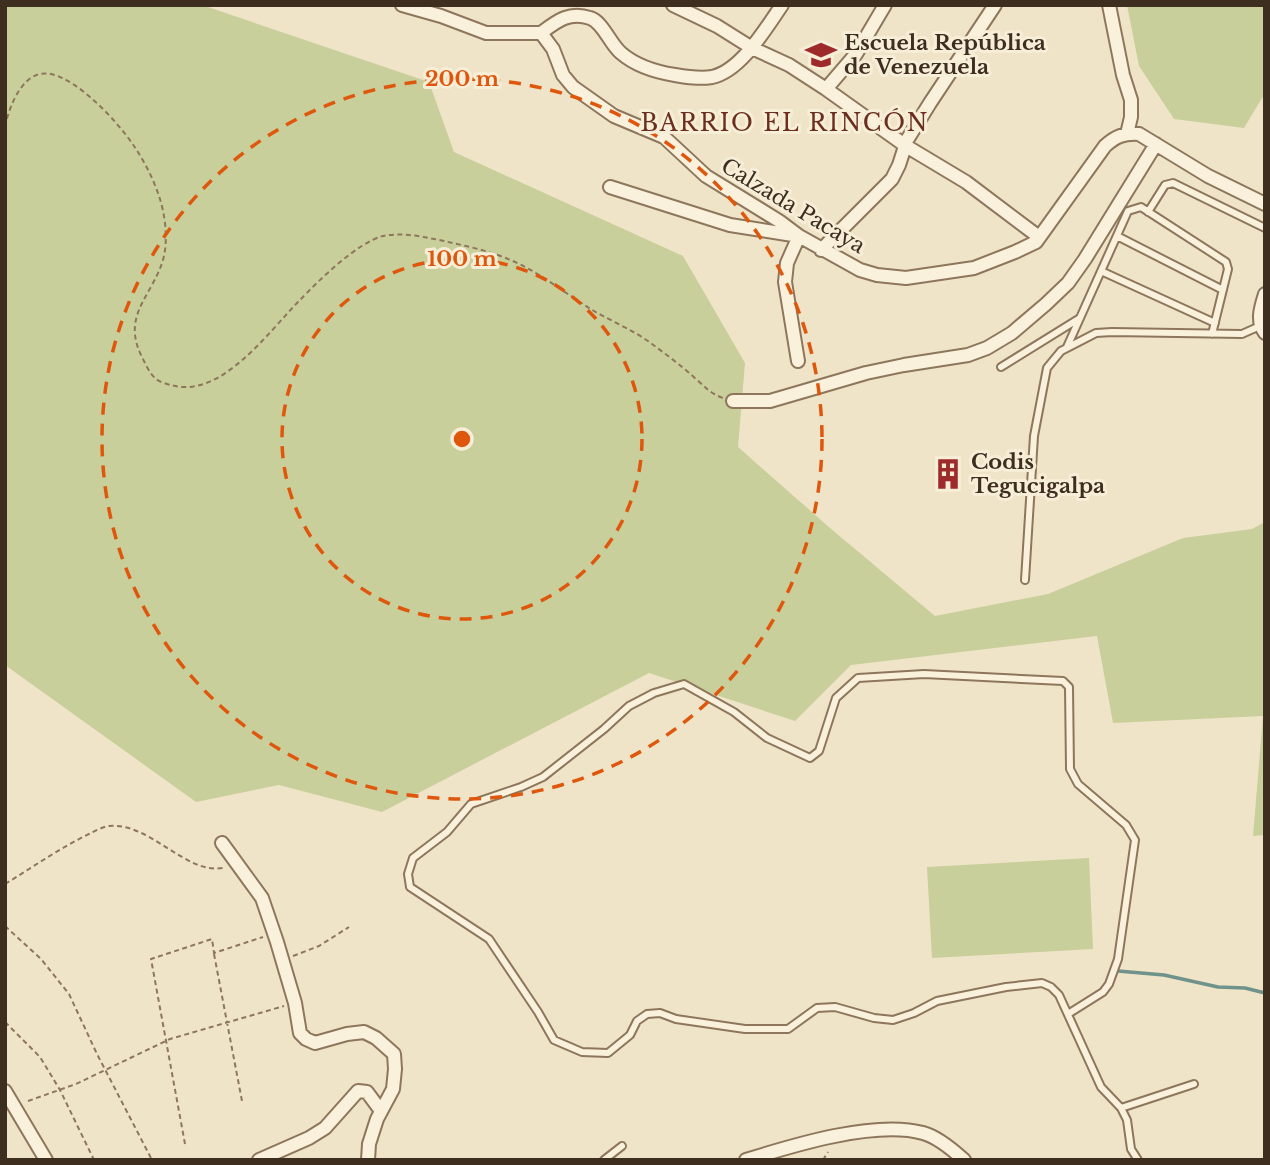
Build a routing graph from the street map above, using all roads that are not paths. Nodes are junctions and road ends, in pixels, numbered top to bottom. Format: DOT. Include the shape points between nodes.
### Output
graph roads {
  1 [pos="402,5"];
  2 [pos="673,5"];
  3 [pos="782,5"];
  4 [pos="885,5"];
  5 [pos="995,5"];
  6 [pos="1109,5"];
  7 [pos="541,33"];
  8 [pos="752,48"];
  9 [pos="826,89"];
  10 [pos="1127,134"];
  11 [pos="1156,144"];
  12 [pos="906,146"];
  13 [pos="610,187"];
  14 [pos="1265,204"];
  15 [pos="1148,212"];
  16 [pos="1265,228"];
  17 [pos="799,236"];
  18 [pos="1117,236"];
  19 [pos="1039,237"];
  20 [pos="821,250"];
  21 [pos="1101,271"];
  22 [pos="1223,290"];
  23 [pos="1265,294"];
  24 [pos="1080,317"];
  25 [pos="1215,323"];
  26 [pos="1262,330"];
  27 [pos="1212,334"];
  28 [pos="1067,348"];
  29 [pos="798,361"];
  30 [pos="1001,367"];
  31 [pos="733,401"];
  32 [pos="1025,580"];
  33 [pos="222,843"];
  34 [pos="1068,1014"];
  35 [pos="1194,1084"];
  36 [pos="5,1091"];
  37 [pos="1121,1108"];
  38 [pos="381,1111"];
  39 [pos="622,1146"];
  40 [pos="46,1160"];
  41 [pos="259,1160"];
  42 [pos="368,1160"];
  43 [pos="604,1160"];
  44 [pos="746,1160"];
  45 [pos="964,1160"];
  46 [pos="1138,1160"];
  1 -- 7 [label="street" via="486,33"];
  2 -- 8 [label="street"];
  3 -- 8 [label="street"];
  4 -- 9 [label="street" via="856,54"];
  5 -- 12 [label="street"];
  6 -- 10 [label="street" via="1131,100"];
  7 -- 8 [label="street" via="567,16 596,20 612,45 641,66 697,78 715,76"];
  7 -- 17 [label="street, Calzada Pacaya" via="573,87 614,116 664,137 706,176"];
  8 -- 9 [label="street"];
  9 -- 12 [label="street"];
  10 -- 11 [label="street" via="1139,134"];
  10 -- 19 [label="street, Calzada Pacaya" via="1105,146"];
  11 -- 14 [label="street"];
  11 -- 31 [label="street" via="1068,283 1012,333 968,355 866,373 770,401"];
  12 -- 19 [label="street" via="966,182"];
  12 -- 20 [label="street" via="892,179"];
  13 -- 17 [label="street" via="730,225"];
  15 -- 16 [label="lane" via="1172,183"];
  15 -- 18 [label="lane" via="1141,207 1128,211"];
  15 -- 22 [label="lane" via="1226,262"];
  17 -- 20 [label="street, Calzada Pacaya"];
  17 -- 29 [label="street" via="787,263 785,282"];
  18 -- 21 [label="lane"];
  18 -- 22 [label="lane"];
  19 -- 20 [label="street, Calzada Pacaya" via="974,268 906,278 860,270"];
  21 -- 24 [label="lane"];
  21 -- 25 [label="lane"];
  22 -- 25 [label="lane"];
  23 -- 26 [label="street"];
  24 -- 28 [label="lane"];
  24 -- 30 [label="lane"];
  25 -- 27 [label="lane"];
  26 -- 27 [label="lane"];
  27 -- 28 [label="lane" via="1096,333"];
  28 -- 32 [label="lane" via="1047,368 1034,436"];
  33 -- 38 [label="street" via="262,898 300,1032 315,1042 364,1032 394,1054 393,1089"];
  34 -- 34 [label="lane" via="1059,995 1041,984 937,1001 894,1020 835,1007 817,1008 788,1029 745,1029 647,1014 608,1053 582,1052 554,1040 489,939 410,887 408,874 413,858 447,832 471,804 543,777 629,706 654,692 684,684 767,737 810,758 819,751 836,698 858,678 924,674 1063,681 1069,687 1073,776 1136,840 1118,959 1109,984 1104,992"];
  34 -- 37 [label="lane" via="1101,1087"];
  35 -- 37 [label="lane"];
  36 -- 40 [label="street"];
  37 -- 46 [label="lane"];
  38 -- 41 [label="street" via="367,1092 358,1091 326,1128"];
  38 -- 42 [label="street"];
  39 -- 43 [label="lane"];
  44 -- 45 [label="street" via="787,1147 887,1128 925,1133"];
}
